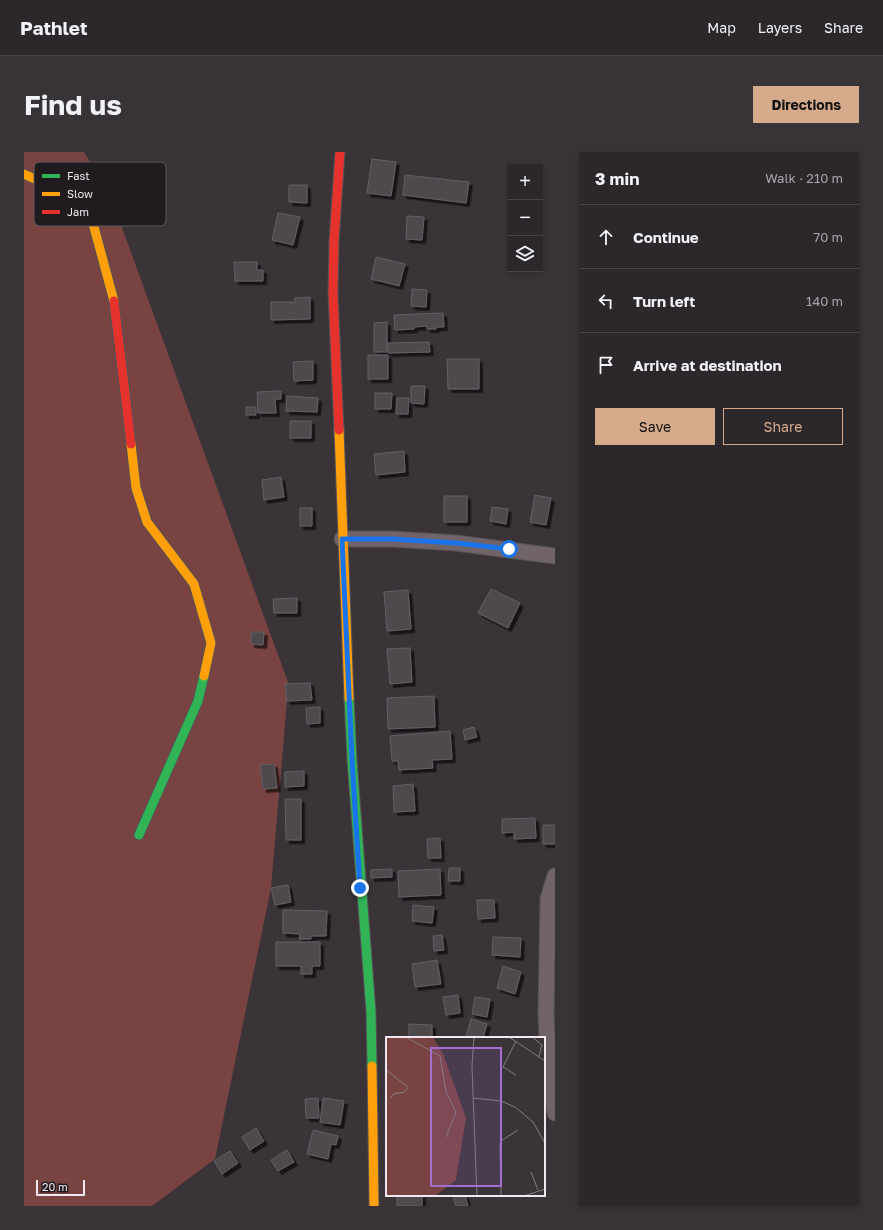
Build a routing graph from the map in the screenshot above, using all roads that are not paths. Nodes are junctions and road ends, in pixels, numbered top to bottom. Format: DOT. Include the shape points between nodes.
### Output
graph roads {
  1 [pos="340,152"];
  2 [pos="24,174"];
  3 [pos="34,179"];
  4 [pos="94,226"];
  5 [pos="342,539"];
  6 [pos="555,556"];
  7 [pos="139,835"];
  8 [pos="555,876"];
  9 [pos="555,1113"];
  10 [pos="374,1206"];
  1 -- 5 [label="street" via="333,294"];
  2 -- 3 [label="street"];
  4 -- 7 [label="street" via="114,301 136,488 146,522 194,584 211,643 198,700"];
  5 -- 6 [label="street" via="456,543"];
  5 -- 10 [label="street" via="352,760 371,1012"];
  8 -- 9 [label="street" via="548,899 546,1015"];
}
